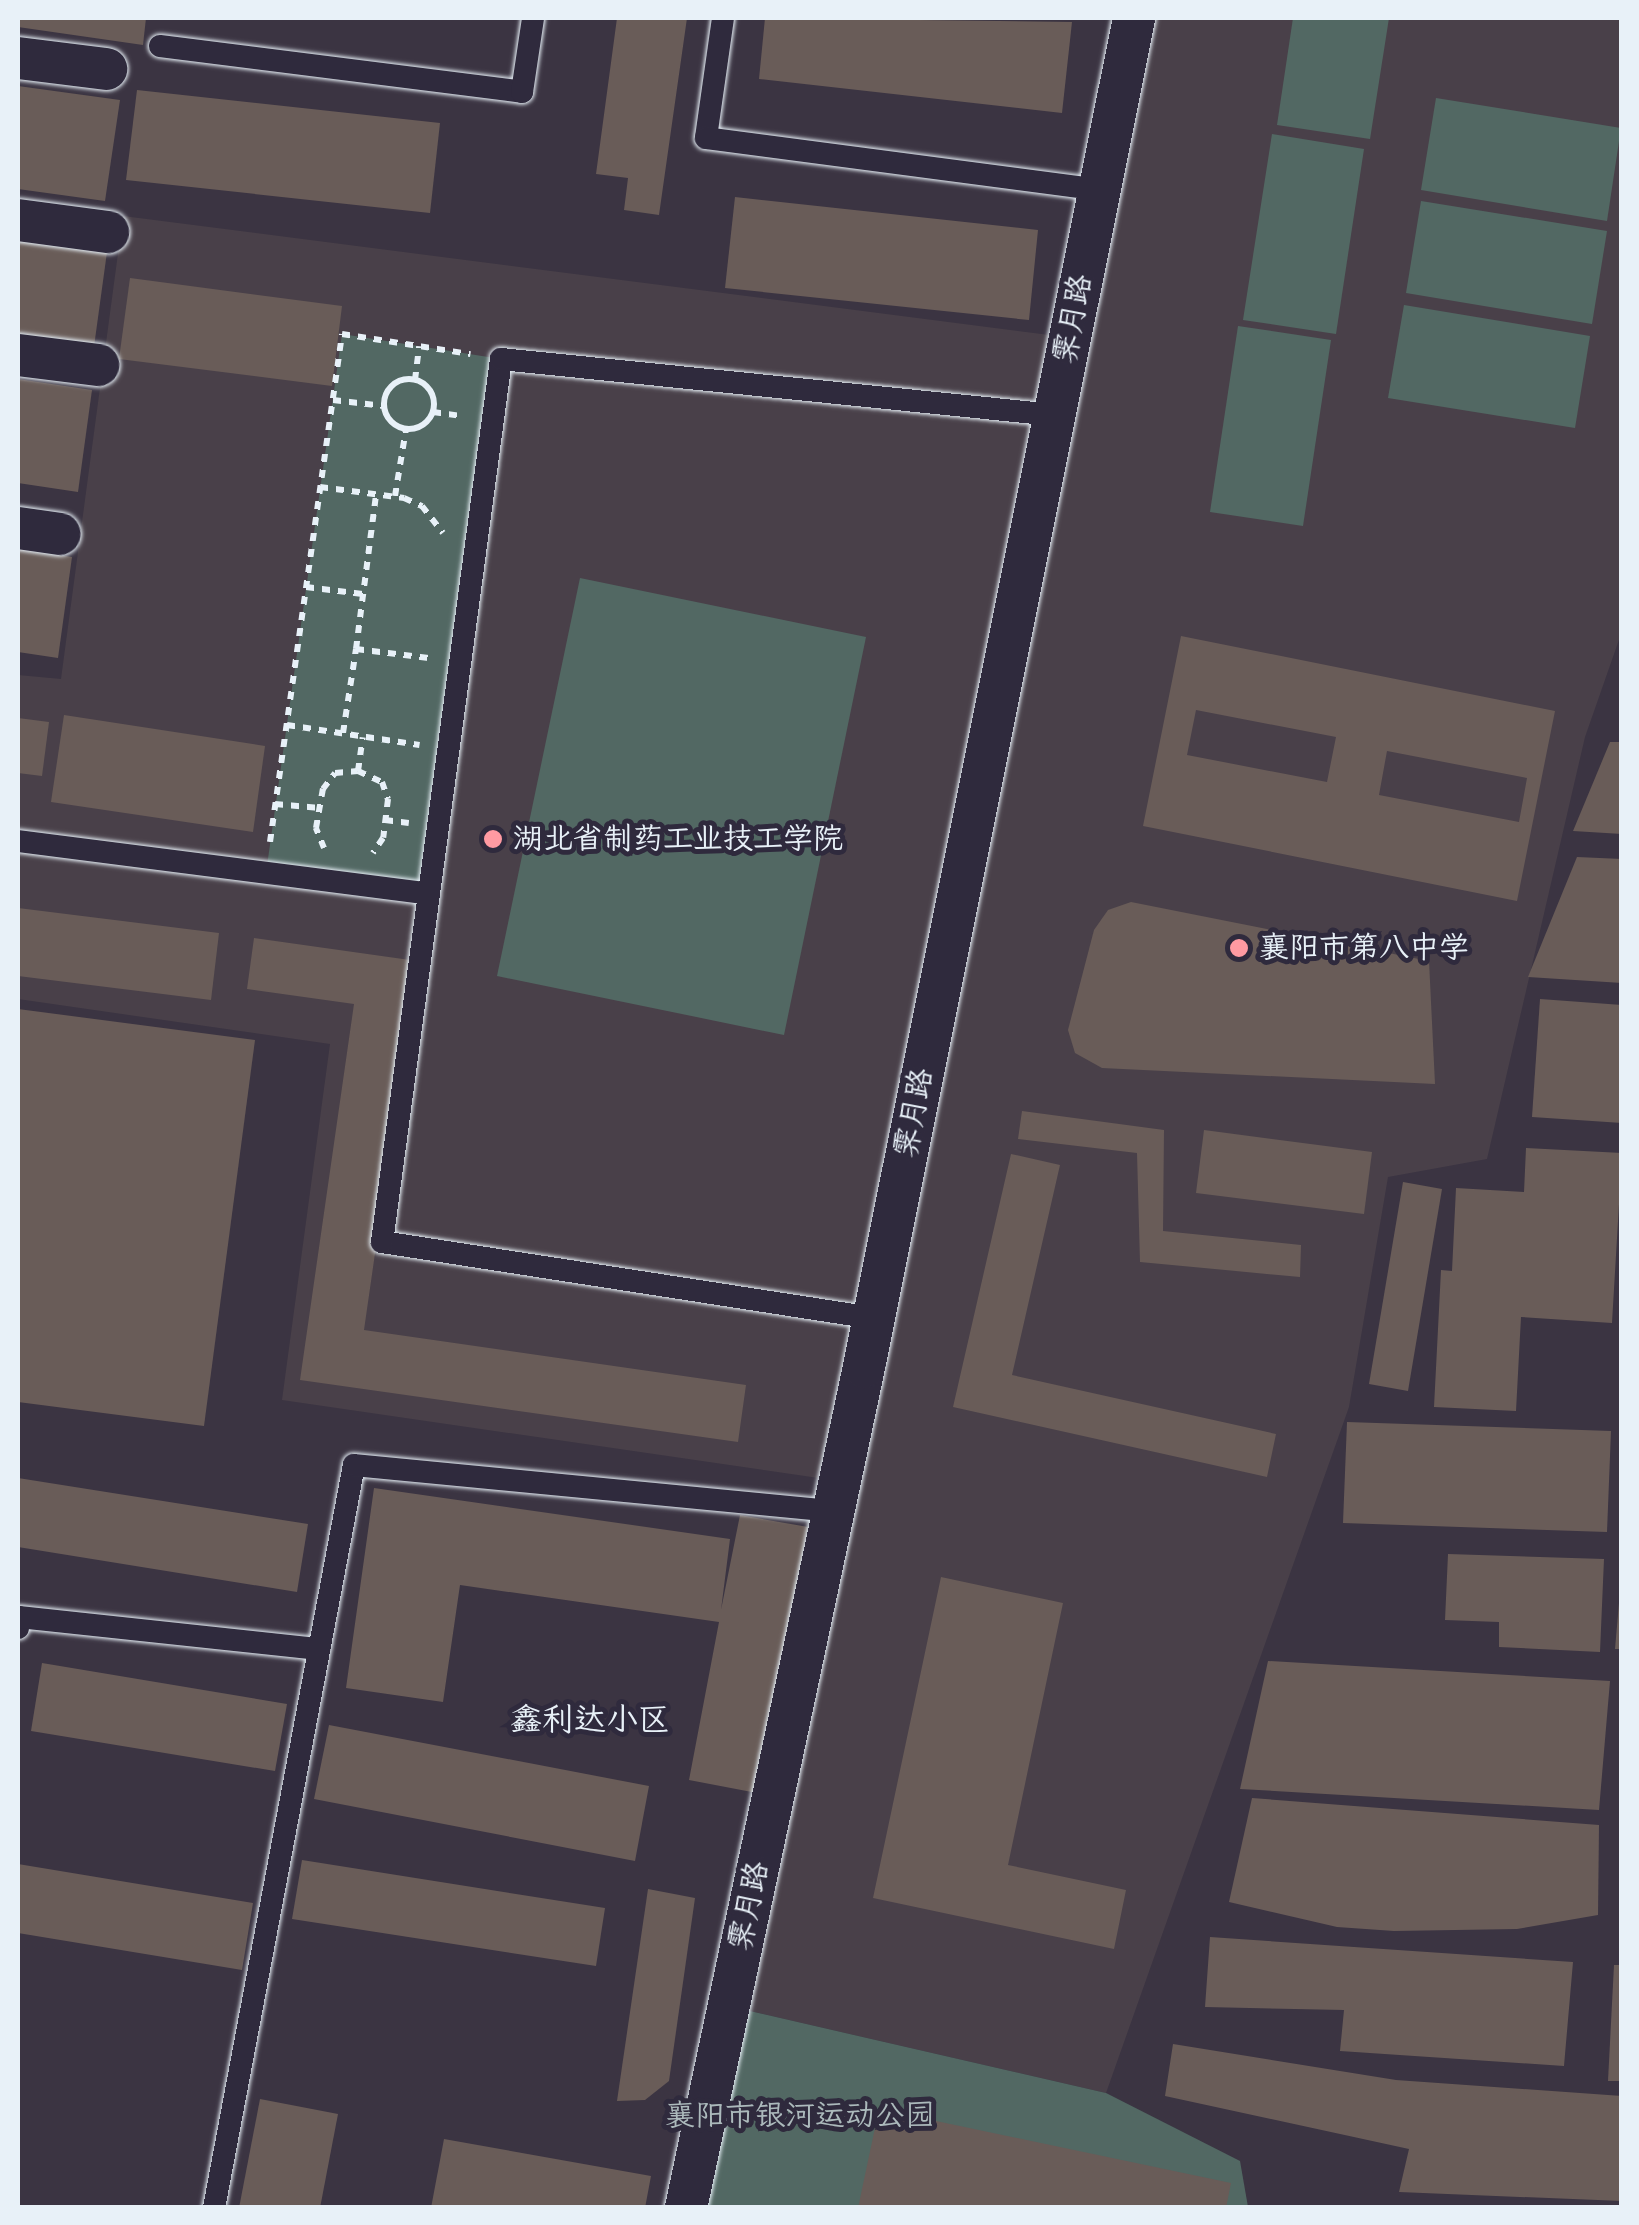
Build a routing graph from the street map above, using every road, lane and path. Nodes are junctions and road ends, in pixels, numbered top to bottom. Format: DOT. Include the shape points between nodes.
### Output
graph roads {
  1 [pos="532,18"];
  2 [pos="723,18"];
  3 [pos="1134,18"];
  4 [pos="160,46"];
  5 [pos="18,58"];
  6 [pos="106,70"];
  7 [pos="1099,190"];
  8 [pos="18,220"];
  9 [pos="108,232"];
  10 [pos="419,346"];
  11 [pos="18,355"];
  12 [pos="501,359"];
  13 [pos="98,365"];
  14 [pos="416,380"];
  15 [pos="333,400"];
  16 [pos="384,406"];
  17 [pos="1054,415"];
  18 [pos="406,429"];
  19 [pos="320,487"];
  20 [pos="376,494"];
  21 [pos="395,496"];
  22 [pos="18,528"];
  23 [pos="60,534"];
  24 [pos="446,550"];
  25 [pos="306,587"];
  26 [pos="363,594"];
  27 [pos="436,640"];
  28 [pos="356,649"];
  29 [pos="287,725"];
  30 [pos="344,733"];
  31 [pos="363,737"];
  32 [pos="448,749"];
  33 [pos="358,771"];
  34 [pos="275,804"];
  35 [pos="320,808"];
  36 [pos="18,841"];
  37 [pos="335,853"];
  38 [pos="361,856"];
  39 [pos="266,872"];
  40 [pos="429,894"];
  41 [pos="873,1318"];
  42 [pos="833,1511"];
  43 [pos="18,1628"];
  44 [pos="320,1649"];
  45 [pos="214,2208"];
  46 [pos="686,2208"];
  1 -- 4 [label="lane" via="522,92"];
  2 -- 7 [label="lane" via="706,138"];
  3 -- 7 [label="street, 霁月路"];
  5 -- 6 [label="street"];
  7 -- 17 [label="street, 霁月路"];
  8 -- 9 [label="street"];
  10 -- 12 [label="path"];
  10 -- 14 [label="path"];
  10 -- 15 [label="path" via="342,334"];
  11 -- 13 [label="street"];
  12 -- 17 [label="lane"];
  12 -- 32 [label="lane"];
  14 -- 16 [label="path" via="393,384"];
  14 -- 18 [label="path" via="433,395 433,412 422,425"];
  15 -- 16 [label="path"];
  15 -- 19 [label="path"];
  16 -- 18 [label="path" via="391,421"];
  17 -- 41 [label="street, 霁月路"];
  18 -- 21 [label="path"];
  19 -- 20 [label="path"];
  19 -- 25 [label="path"];
  20 -- 21 [label="path"];
  20 -- 26 [label="path"];
  21 -- 24 [label="path" via="422,506 444,534"];
  22 -- 23 [label="street"];
  25 -- 26 [label="path"];
  25 -- 29 [label="path"];
  26 -- 28 [label="path"];
  27 -- 28 [label="path" via="433,658"];
  28 -- 30 [label="path"];
  29 -- 30 [label="path"];
  29 -- 34 [label="path"];
  30 -- 31 [label="path"];
  31 -- 32 [label="path"];
  31 -- 33 [label="path"];
  32 -- 40 [label="lane"];
  33 -- 35 [label="path" via="335,774"];
  33 -- 38 [label="path" via="382,782 388,799 383,838 375,852"];
  34 -- 35 [label="path"];
  34 -- 39 [label="path"];
  35 -- 37 [label="path" via="316,828 323,847"];
  36 -- 39 [label="lane"];
  39 -- 40 [label="lane"];
  40 -- 41 [label="lane" via="382,1242"];
  41 -- 42 [label="street, 霁月路"];
  42 -- 44 [label="lane" via="354,1465"];
  42 -- 46 [label="street, 霁月路"];
  43 -- 44 [label="lane" via="19,1617"];
  44 -- 45 [label="lane"];
}
